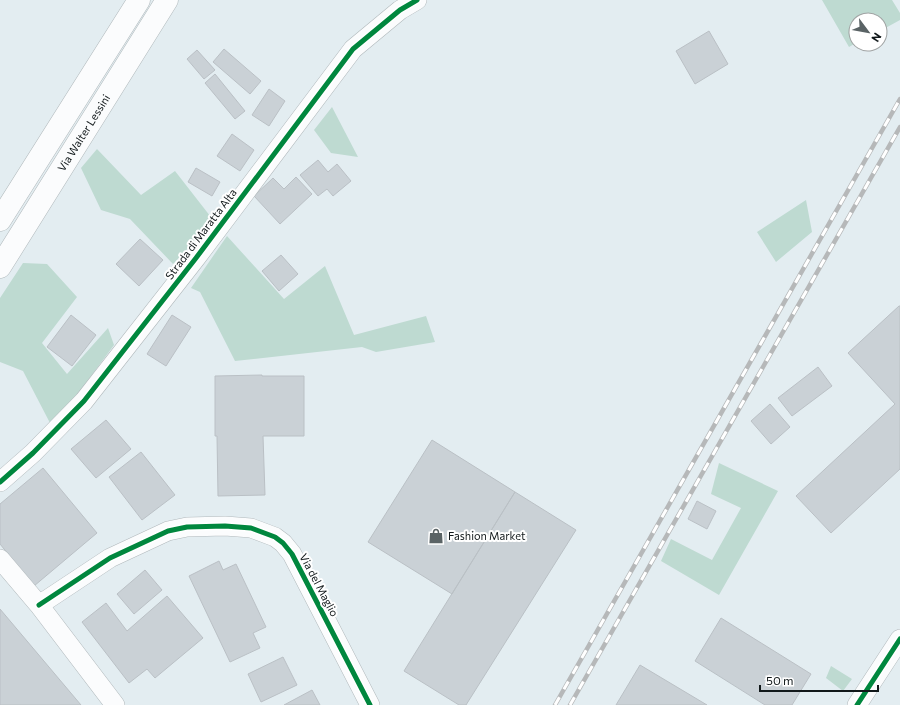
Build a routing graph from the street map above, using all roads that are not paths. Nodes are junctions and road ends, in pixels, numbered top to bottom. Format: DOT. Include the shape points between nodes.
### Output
graph roads {
  1 [pos="139,0"];
  2 [pos="167,0"];
  3 [pos="417,0"];
  4 [pos="0,220"];
  5 [pos="0,267"];
  6 [pos="0,482"];
  7 [pos="0,559"];
  8 [pos="39,605"];
  9 [pos="900,640"];
  10 [pos="116,705"];
  11 [pos="370,705"];
  12 [pos="857,705"];
  1 -- 4 [label="main road"];
  2 -- 5 [label="main road, Via Walter Lessini"];
  3 -- 6 [label="street, Strada di Maratta Alta" via="400,10 353,50 84,401 33,453"];
  7 -- 8 [label="street"];
  8 -- 10 [label="street"];
  8 -- 11 [label="street, Via del Maglio" via="110,558 168,531 206,526 251,528 275,537 292,554"];
  9 -- 12 [label="street"];
}
